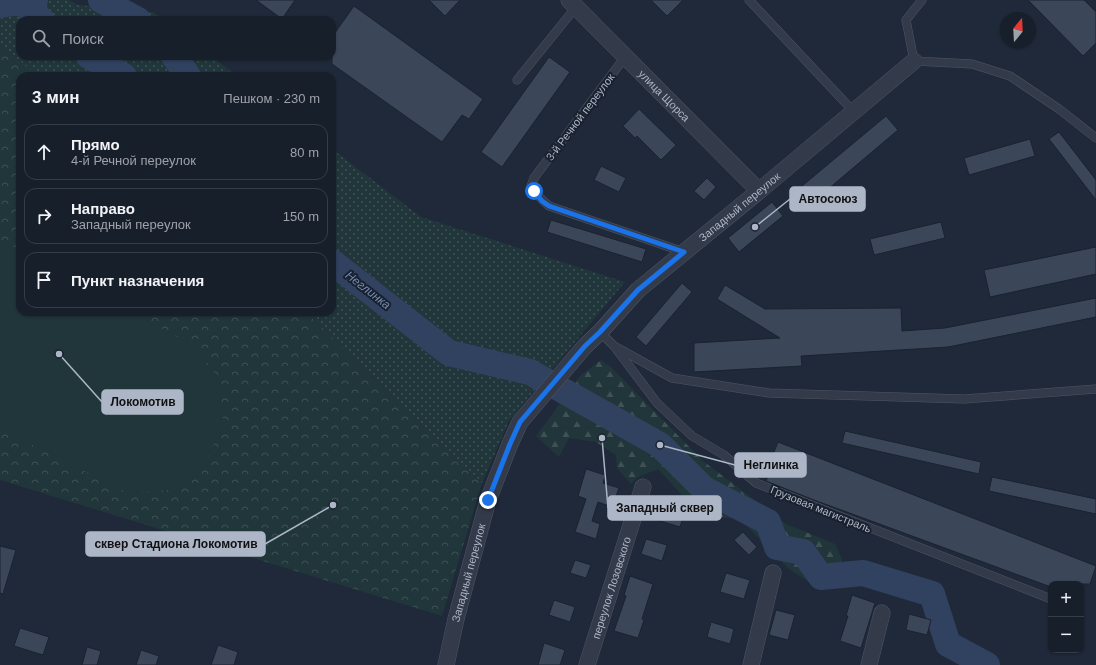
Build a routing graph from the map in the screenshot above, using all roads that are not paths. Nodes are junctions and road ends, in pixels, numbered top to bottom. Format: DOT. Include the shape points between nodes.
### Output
graph roads {
  1 [pos="749,0"];
  2 [pos="922,0"];
  3 [pos="573,4"];
  4 [pos="625,56"];
  5 [pos="914,61"];
  6 [pos="517,80"];
  7 [pos="854,112"];
  8 [pos="1096,138"];
  9 [pos="759,191"];
  10 [pos="684,252"];
  11 [pos="600,332"];
  12 [pos="614,346"];
  13 [pos="1096,389"];
  14 [pos="643,487"];
  15 [pos="773,573"];
  16 [pos="1048,598"];
  17 [pos="882,613"];
  18 [pos="446,665"];
  19 [pos="587,665"];
  20 [pos="751,665"];
  21 [pos="869,665"];
  1 -- 7 [label="lane"];
  2 -- 5 [label="lane" via="906,20"];
  3 -- 4 [label="street, улица Щорса"];
  3 -- 6 [label="lane"];
  4 -- 9 [label="street, улица Щорса"];
  4 -- 10 [label="lane, 3-й Речной переулок" via="534,178 531,186 549,206"];
  5 -- 7 [label="street, Западный переулок"];
  5 -- 8 [label="lane" via="972,64 1010,76"];
  7 -- 9 [label="street, Западный переулок"];
  9 -- 10 [label="street, Западный переулок"];
  10 -- 11 [label="street, Западный переулок" via="638,290"];
  11 -- 12 [label="lane"];
  11 -- 18 [label="street, Западный переулок" via="520,422 488,500"];
  12 -- 13 [label="lane" via="672,378 770,393 964,399"];
  12 -- 16 [label="lane, Грузовая магистраль" via="657,403 692,436 724,455 756,483"];
  14 -- 19 [label="street, переулок Лозовского"];
  15 -- 20 [label="street"];
  17 -- 21 [label="street"];
}
